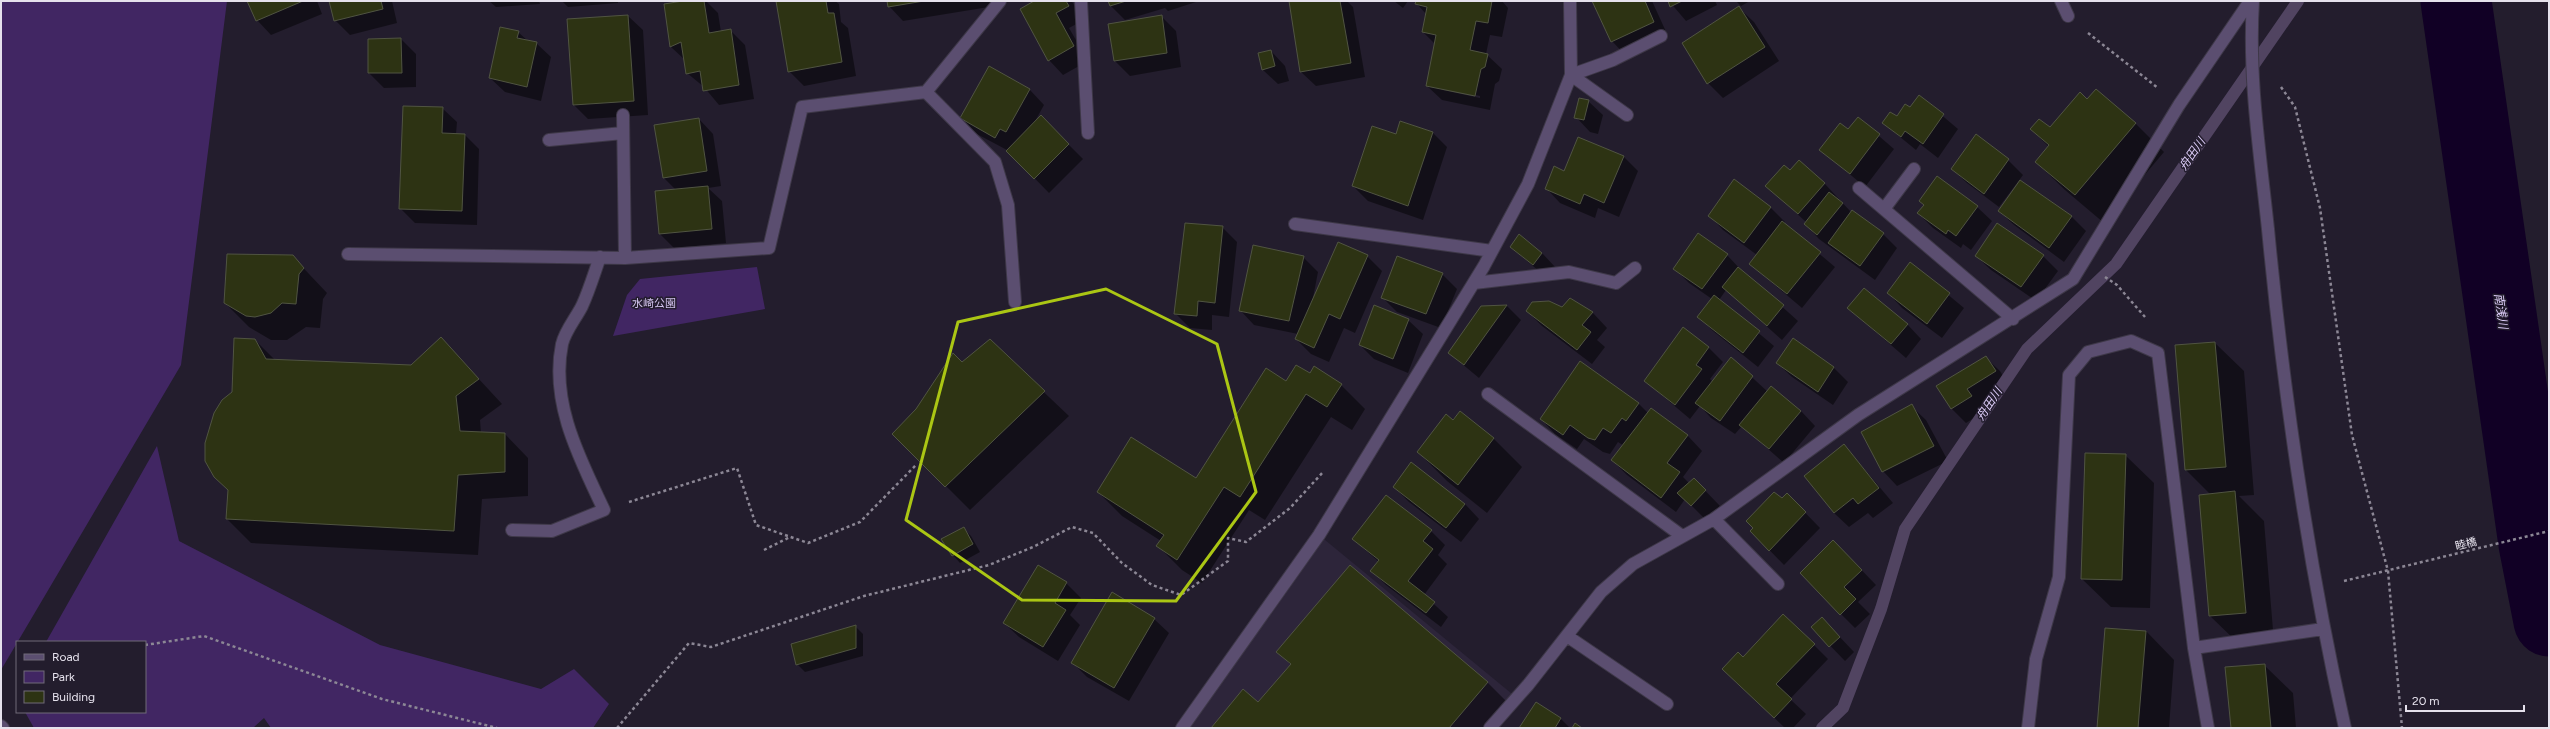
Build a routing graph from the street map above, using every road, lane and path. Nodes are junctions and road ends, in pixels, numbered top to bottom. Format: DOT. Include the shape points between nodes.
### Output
graph roads {
  1 [pos="1000,1"];
  2 [pos="1082,1"];
  3 [pos="1570,1"];
  4 [pos="2061,1"];
  5 [pos="2252,1"];
  6 [pos="2068,16"];
  7 [pos="1661,36"];
  8 [pos="1571,75"];
  9 [pos="2278,83"];
  10 [pos="926,92"];
  11 [pos="2179,105"];
  12 [pos="1627,115"];
  13 [pos="623,116"];
  14 [pos="623,133"];
  15 [pos="1088,133"];
  16 [pos="549,140"];
  17 [pos="1914,169"];
  18 [pos="1859,188"];
  19 [pos="1884,209"];
  20 [pos="1295,224"];
  21 [pos="1492,251"];
  22 [pos="348,254"];
  23 [pos="600,258"];
  24 [pos="625,258"];
  25 [pos="1635,268"];
  26 [pos="1474,283"];
  27 [pos="1015,302"];
  28 [pos="2013,319"];
  29 [pos="1488,394"];
  30 [pos="917,464"];
  31 [pos="1327,468"];
  32 [pos="604,510"];
  33 [pos="1714,519"];
  34 [pos="512,530"];
  35 [pos="2549,531"];
  36 [pos="1682,536"];
  37 [pos="791,537"];
  38 [pos="764,550"];
  39 [pos="2388,571"];
  40 [pos="1778,584"];
  41 [pos="2316,589"];
  42 [pos="2323,630"];
  43 [pos="1567,636"];
  44 [pos="146,645"];
  45 [pos="2194,648"];
  46 [pos="1667,704"];
  47 [pos="497,728"];
  48 [pos="617,728"];
  49 [pos="1182,728"];
  50 [pos="1490,728"];
  51 [pos="2028,728"];
  52 [pos="2208,728"];
  53 [pos="2345,728"];
  54 [pos="2402,728"];
  1 -- 10 [label="street"];
  2 -- 15 [label="street"];
  3 -- 8 [label="street"];
  4 -- 6 [label="street"];
  5 -- 11 [label="street"];
  5 -- 41 [label="street" via="2254,101 2288,419"];
  6 -- 11 [label="path"];
  7 -- 8 [label="street" via="1613,60"];
  8 -- 12 [label="street"];
  8 -- 21 [label="street" via="1528,184"];
  9 -- 39 [label="path" via="2295,107 2320,208 2352,435"];
  10 -- 24 [label="street" via="802,107 768,248"];
  10 -- 27 [label="street" via="996,162 1008,205"];
  11 -- 28 [label="street" via="2073,279"];
  13 -- 14 [label="street"];
  14 -- 16 [label="street"];
  14 -- 24 [label="street"];
  17 -- 19 [label="street"];
  18 -- 19 [label="street"];
  19 -- 28 [label="street"];
  20 -- 21 [label="street"];
  21 -- 26 [label="street"];
  22 -- 23 [label="street"];
  23 -- 24 [label="street"];
  23 -- 32 [label="street" via="583,305 562,343 560,368 563,411 574,446"];
  25 -- 26 [label="street" via="1616,283 1569,272"];
  26 -- 49 [label="street" via="1319,535"];
  28 -- 33 [label="street" via="1858,415"];
  29 -- 36 [label="street"];
  30 -- 37 [label="path" via="860,522 808,543"];
  31 -- 48 [label="path" via="1290,508 1246,542 1228,538 1228,561 1180,595 1152,585 1122,563 1093,533 1072,527 1034,547 989,565 864,596 712,647 688,643"];
  32 -- 34 [label="street" via="552,531"];
  32 -- 37 [label="path" via="737,468 756,525"];
  33 -- 36 [label="street"];
  33 -- 40 [label="street"];
  35 -- 39 [label="path, 睦橋"];
  36 -- 43 [label="street" via="1633,564 1601,592"];
  37 -- 38 [label="path"];
  39 -- 41 [label="path, 睦橋"];
  39 -- 54 [label="path"];
  41 -- 42 [label="street"];
  42 -- 45 [label="street"];
  42 -- 53 [label="street"];
  43 -- 46 [label="street"];
  43 -- 50 [label="street"];
  44 -- 47 [label="path" via="204,636 382,699"];
  45 -- 51 [label="street" via="2158,353 2132,341 2088,352 2069,375 2059,576 2036,659"];
  45 -- 52 [label="street"];
}
